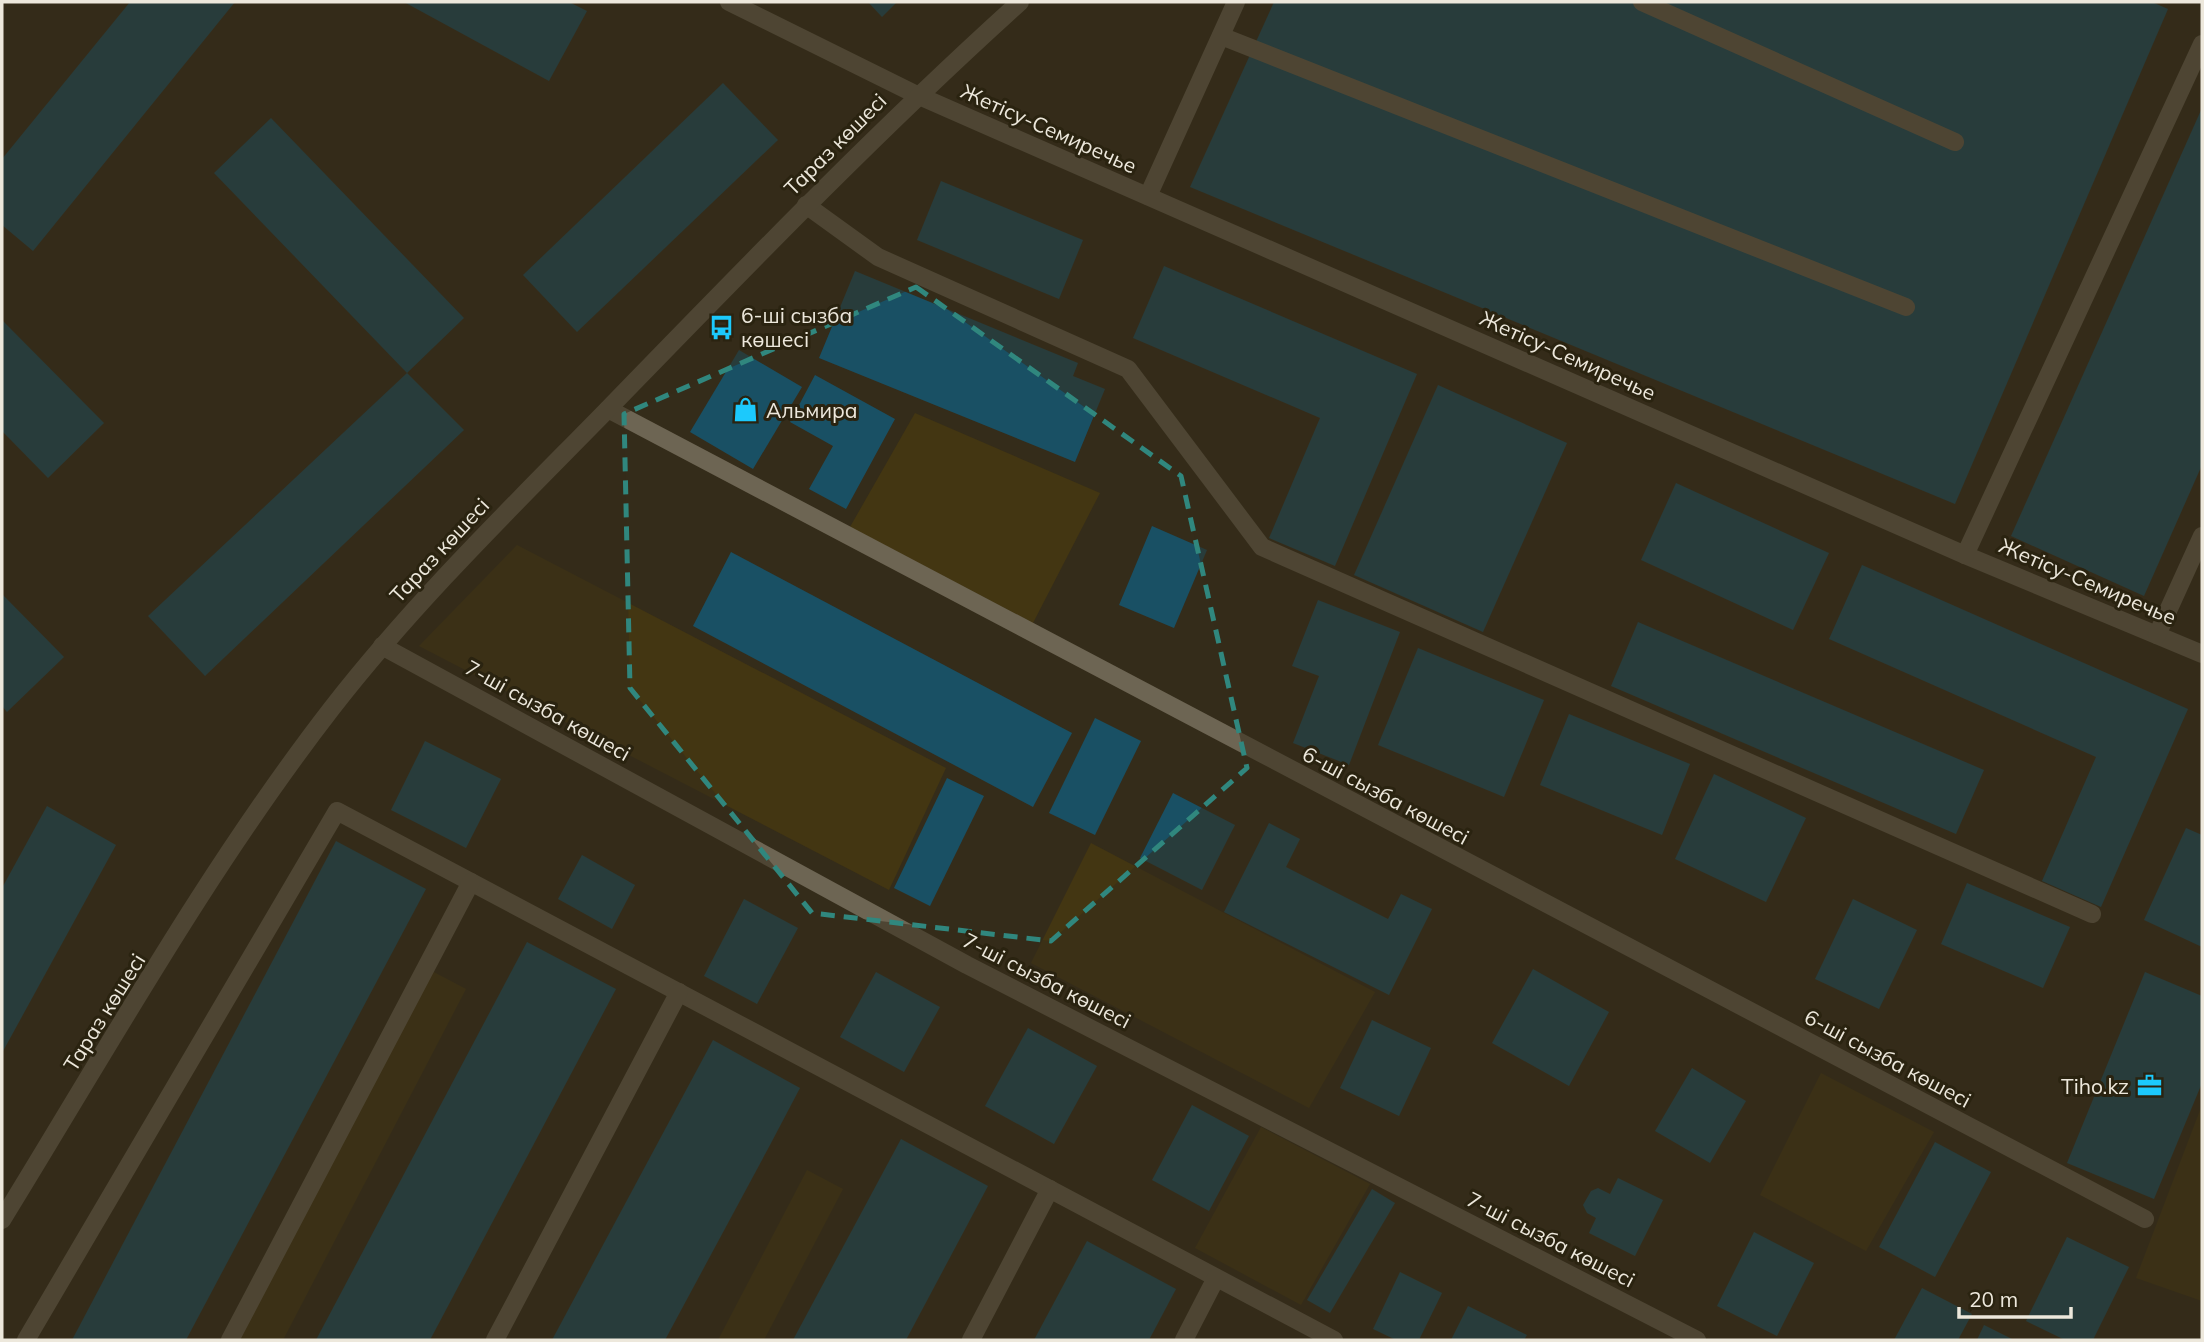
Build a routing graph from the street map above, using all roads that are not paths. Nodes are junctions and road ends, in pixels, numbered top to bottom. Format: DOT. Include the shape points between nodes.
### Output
graph roads {
  1 [pos="729,2"];
  2 [pos="1020,2"];
  3 [pos="1236,2"];
  4 [pos="1642,2"];
  5 [pos="1221,36"];
  6 [pos="2202,44"];
  7 [pos="916,95"];
  8 [pos="1955,142"];
  9 [pos="1148,196"];
  10 [pos="806,205"];
  11 [pos="1906,307"];
  12 [pos="608,409"];
  13 [pos="2202,536"];
  14 [pos="1965,555"];
  15 [pos="2157,635"];
  16 [pos="382,646"];
  17 [pos="2202,654"];
  18 [pos="471,882"];
  19 [pos="2092,914"];
  20 [pos="678,992"];
  21 [pos="1050,1189"];
  22 [pos="2144,1219"];
  23 [pos="2,1220"];
  24 [pos="1216,1278"];
  25 [pos="26,1340"];
  26 [pos="230,1340"];
  27 [pos="495,1340"];
  28 [pos="971,1340"];
  29 [pos="1184,1340"];
  30 [pos="1334,1340"];
  31 [pos="1697,1340"];
  1 -- 7 [label="street, Жетісу-Семиречье"];
  2 -- 7 [label="street, Тараз көшесі"];
  3 -- 5 [label="street"];
  4 -- 8 [label="street"];
  5 -- 9 [label="street"];
  5 -- 11 [label="street"];
  6 -- 14 [label="street"];
  7 -- 9 [label="street, Жетісу-Семиречье"];
  7 -- 10 [label="street, Тараз көшесі"];
  9 -- 14 [label="street, Жетісу-Семиречье"];
  10 -- 12 [label="street, Тараз көшесі"];
  10 -- 19 [label="street" via="878,257 1128,369 1262,547"];
  12 -- 16 [label="street, Тараз көшесі"];
  12 -- 22 [label="street, 6-ші сызба көшесі"];
  13 -- 15 [label="street"];
  14 -- 15 [label="street, Жетісу-Семиречье"];
  15 -- 17 [label="street, Жетісу-Семиречье"];
  16 -- 23 [label="street, Тараз көшесі" via="251,821"];
  16 -- 31 [label="street, 7-ші сызба көшесі" via="967,965"];
  18 -- 20 [label="street"];
  18 -- 25 [label="street" via="337,811"];
  18 -- 26 [label="street"];
  20 -- 21 [label="street"];
  20 -- 27 [label="street"];
  21 -- 24 [label="street"];
  21 -- 28 [label="street"];
  24 -- 29 [label="street"];
  24 -- 30 [label="street"];
}
